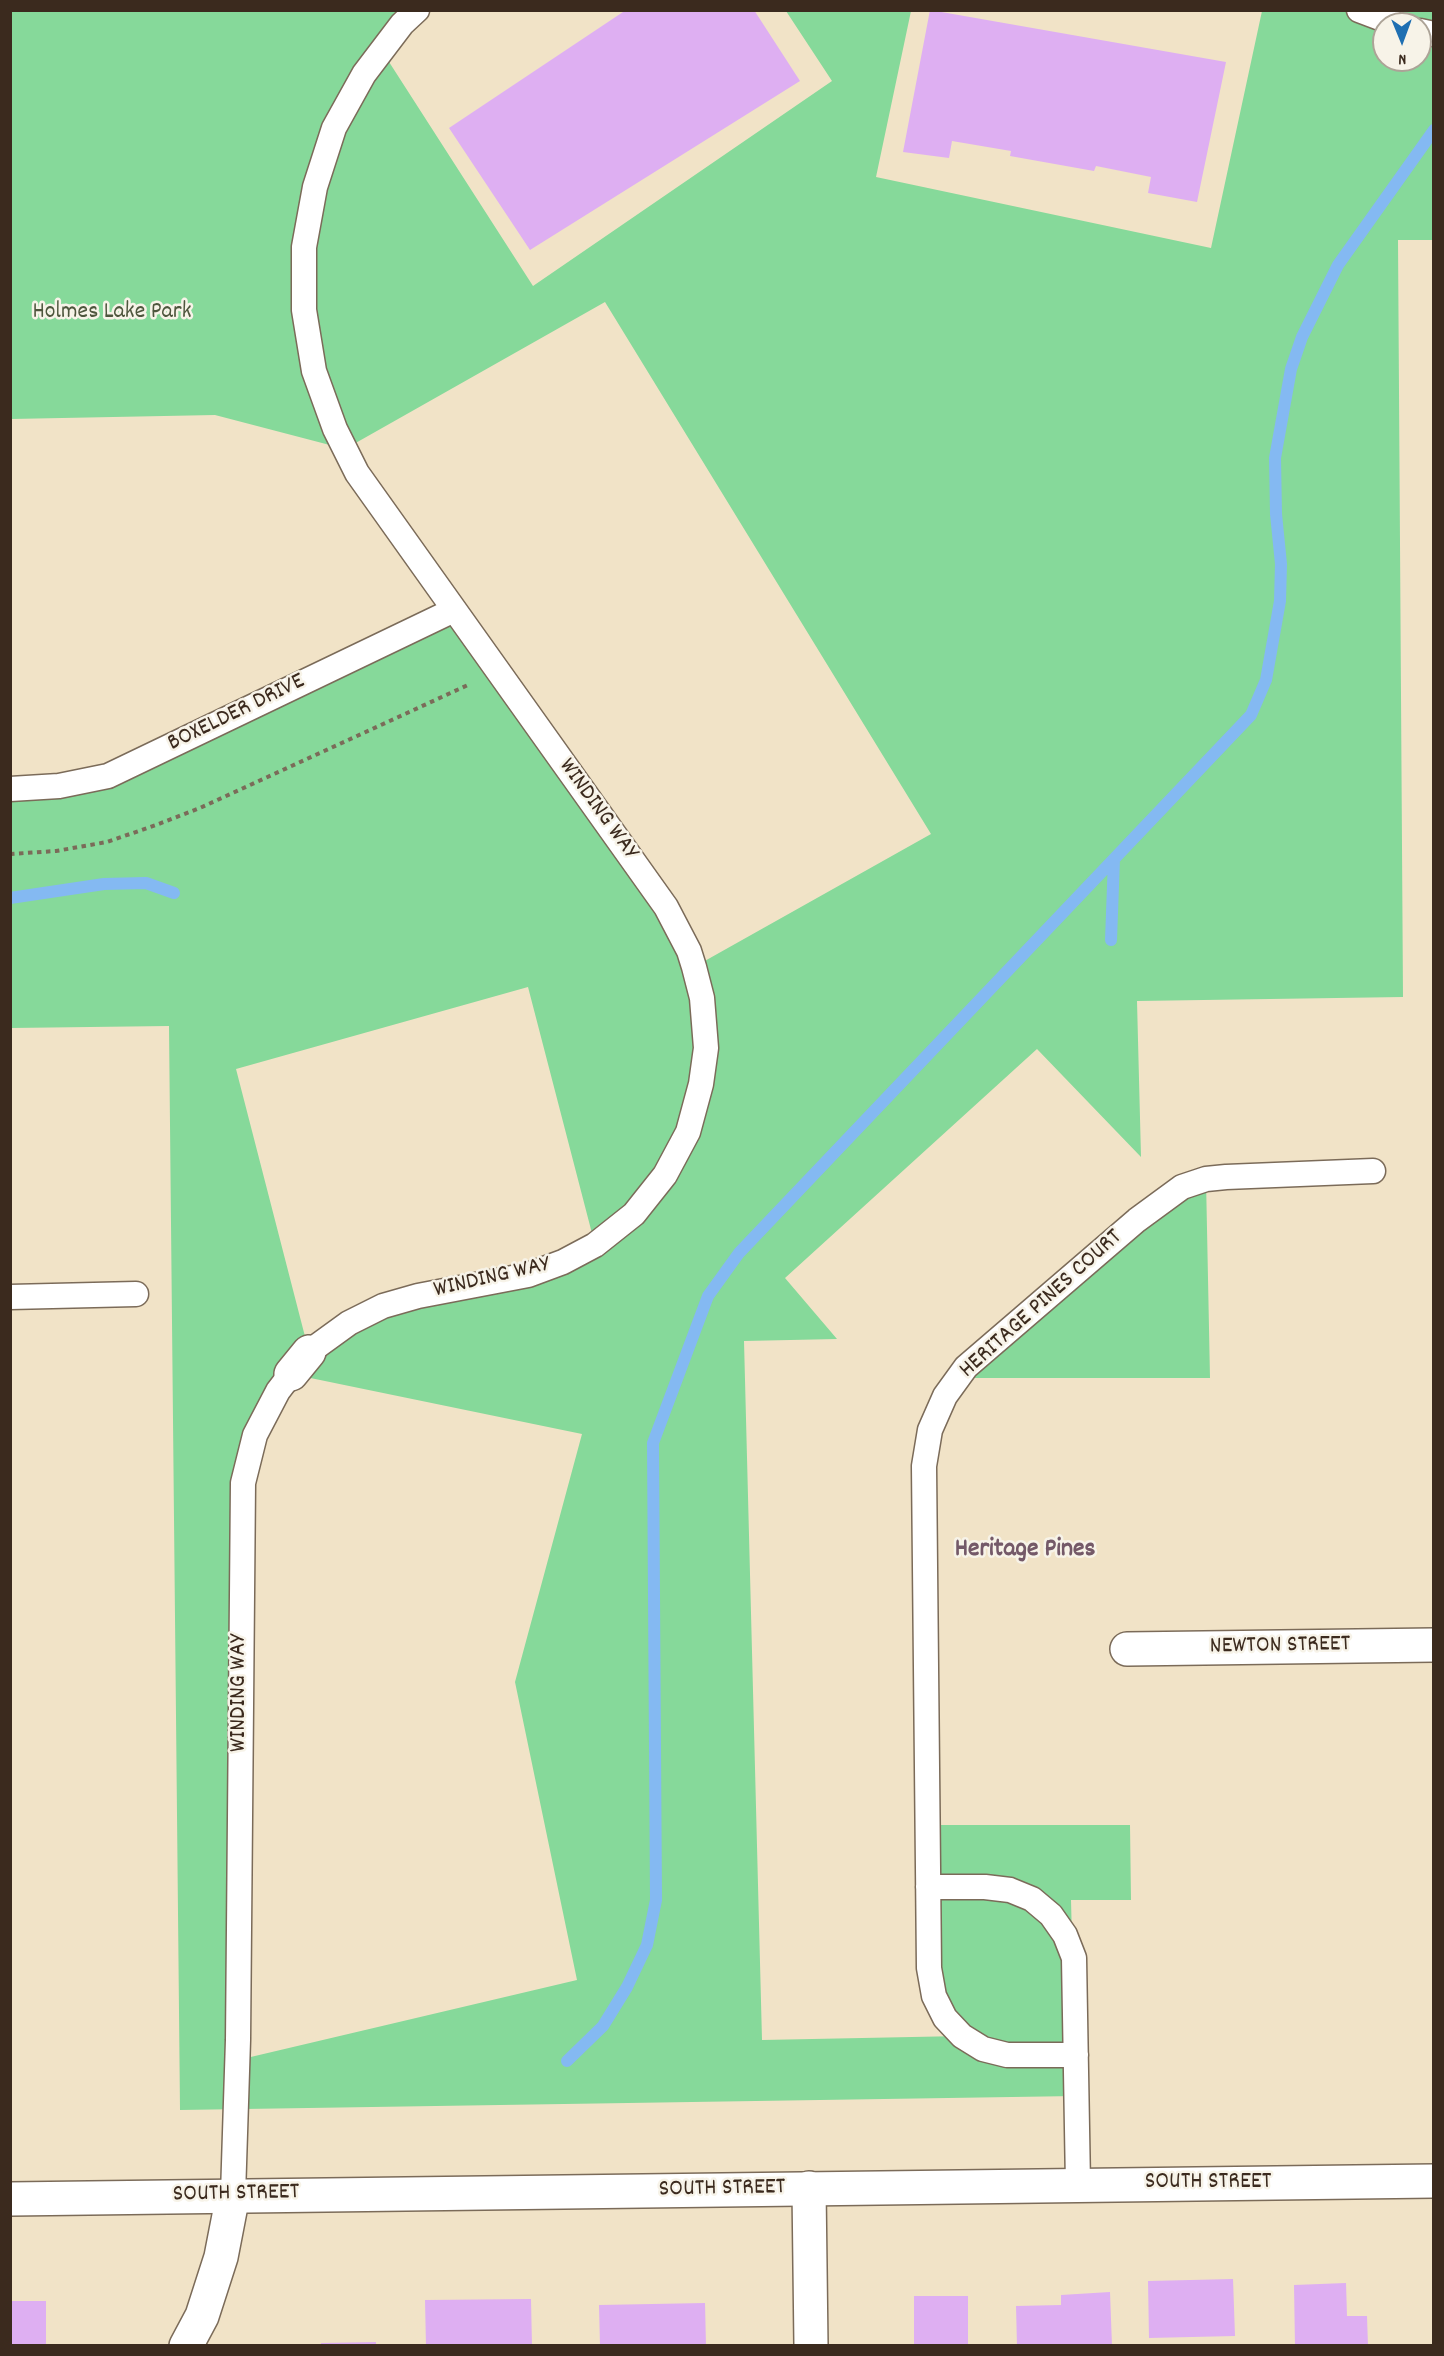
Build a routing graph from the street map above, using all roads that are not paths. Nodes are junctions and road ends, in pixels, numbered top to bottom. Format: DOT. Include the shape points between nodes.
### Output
graph roads {
  1 [pos="417,10"];
  2 [pos="454,610"];
  3 [pos="10,789"];
  4 [pos="1373,1171"];
  5 [pos="136,1294"];
  6 [pos="10,1297"];
  7 [pos="1434,1645"];
  8 [pos="1127,1649"];
  9 [pos="928,1887"];
  10 [pos="1076,2055"];
  11 [pos="1434,2181"];
  12 [pos="1077,2185"];
  13 [pos="809,2188"];
  14 [pos="233,2195"];
  15 [pos="10,2199"];
  16 [pos="186,2346"];
  17 [pos="811,2346"];
  1 -- 2 [label="lane, WINDING WAY" via="364,74 334,128 315,187 304,247 304,310 314,371 335,429 357,472"];
  2 -- 3 [label="lane, BOXELDER DRIVE" via="108,776 59,786"];
  2 -- 14 [label="lane, WINDING WAY" via="666,907 689,951 702,998 706,1048 702,1084 688,1132 665,1175 634,1214 595,1245 528,1275 418,1296 383,1306 349,1323 300,1363 278,1391 255,1435 243,1483"];
  4 -- 9 [label="lane, HERITAGE PINES COURT" via="1226,1177 1182,1187 1137,1220 966,1367 945,1396 930,1430 924,1466"];
  5 -- 6 [label="lane"];
  7 -- 8 [label="main road, NEWTON STREET"];
  9 -- 10 [label="lane" via="1010,1890 1032,1899 1051,1915 1074,1958"];
  9 -- 10 [label="lane, HERITAGE PINES COURT" via="929,1968 934,1996 945,2018 962,2036 983,2049 1006,2055"];
  10 -- 12 [label="lane"];
  11 -- 12 [label="main road, SOUTH STREET"];
  12 -- 13 [label="main road, SOUTH STREET"];
  13 -- 14 [label="main road, SOUTH STREET"];
  13 -- 17 [label="main road"];
  14 -- 15 [label="main road, SOUTH STREET"];
  14 -- 16 [label="main road" via="221,2257 202,2316"];
}
